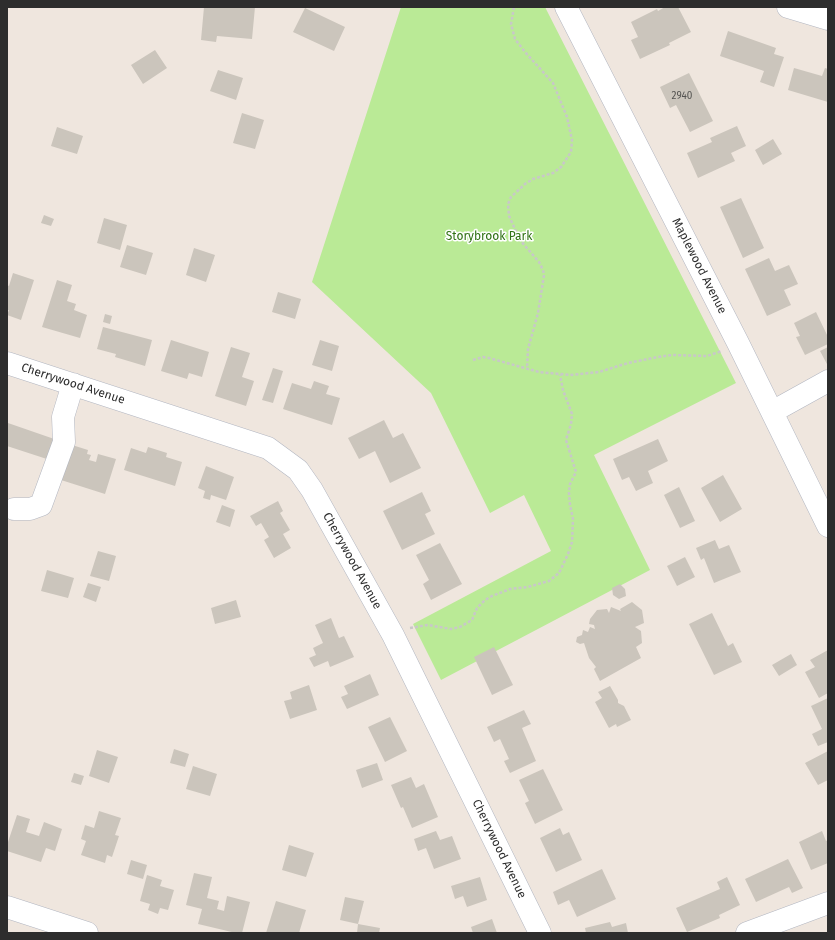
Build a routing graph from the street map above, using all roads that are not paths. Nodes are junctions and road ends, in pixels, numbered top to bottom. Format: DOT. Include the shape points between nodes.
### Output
graph roads {
  1 [pos="566,7"];
  2 [pos="788,7"];
  3 [pos="828,19"];
  4 [pos="7,363"];
  5 [pos="828,380"];
  6 [pos="73,384"];
  7 [pos="772,412"];
  8 [pos="14,509"];
  9 [pos="828,526"];
  10 [pos="828,904"];
  11 [pos="7,907"];
  12 [pos="87,933"];
  13 [pos="540,933"];
  14 [pos="747,933"];
  1 -- 7 [label="street, Maplewood Avenue"];
  2 -- 3 [label="street"];
  4 -- 6 [label="street, Cherrywood Avenue"];
  5 -- 7 [label="street"];
  6 -- 8 [label="street" via="63,417 64,442 41,505 30,509"];
  6 -- 13 [label="street, Cherrywood Avenue" via="268,448 298,470 312,490 393,635"];
  7 -- 9 [label="street, Maplewood Avenue"];
  10 -- 14 [label="street"];
  11 -- 12 [label="street"];
}
